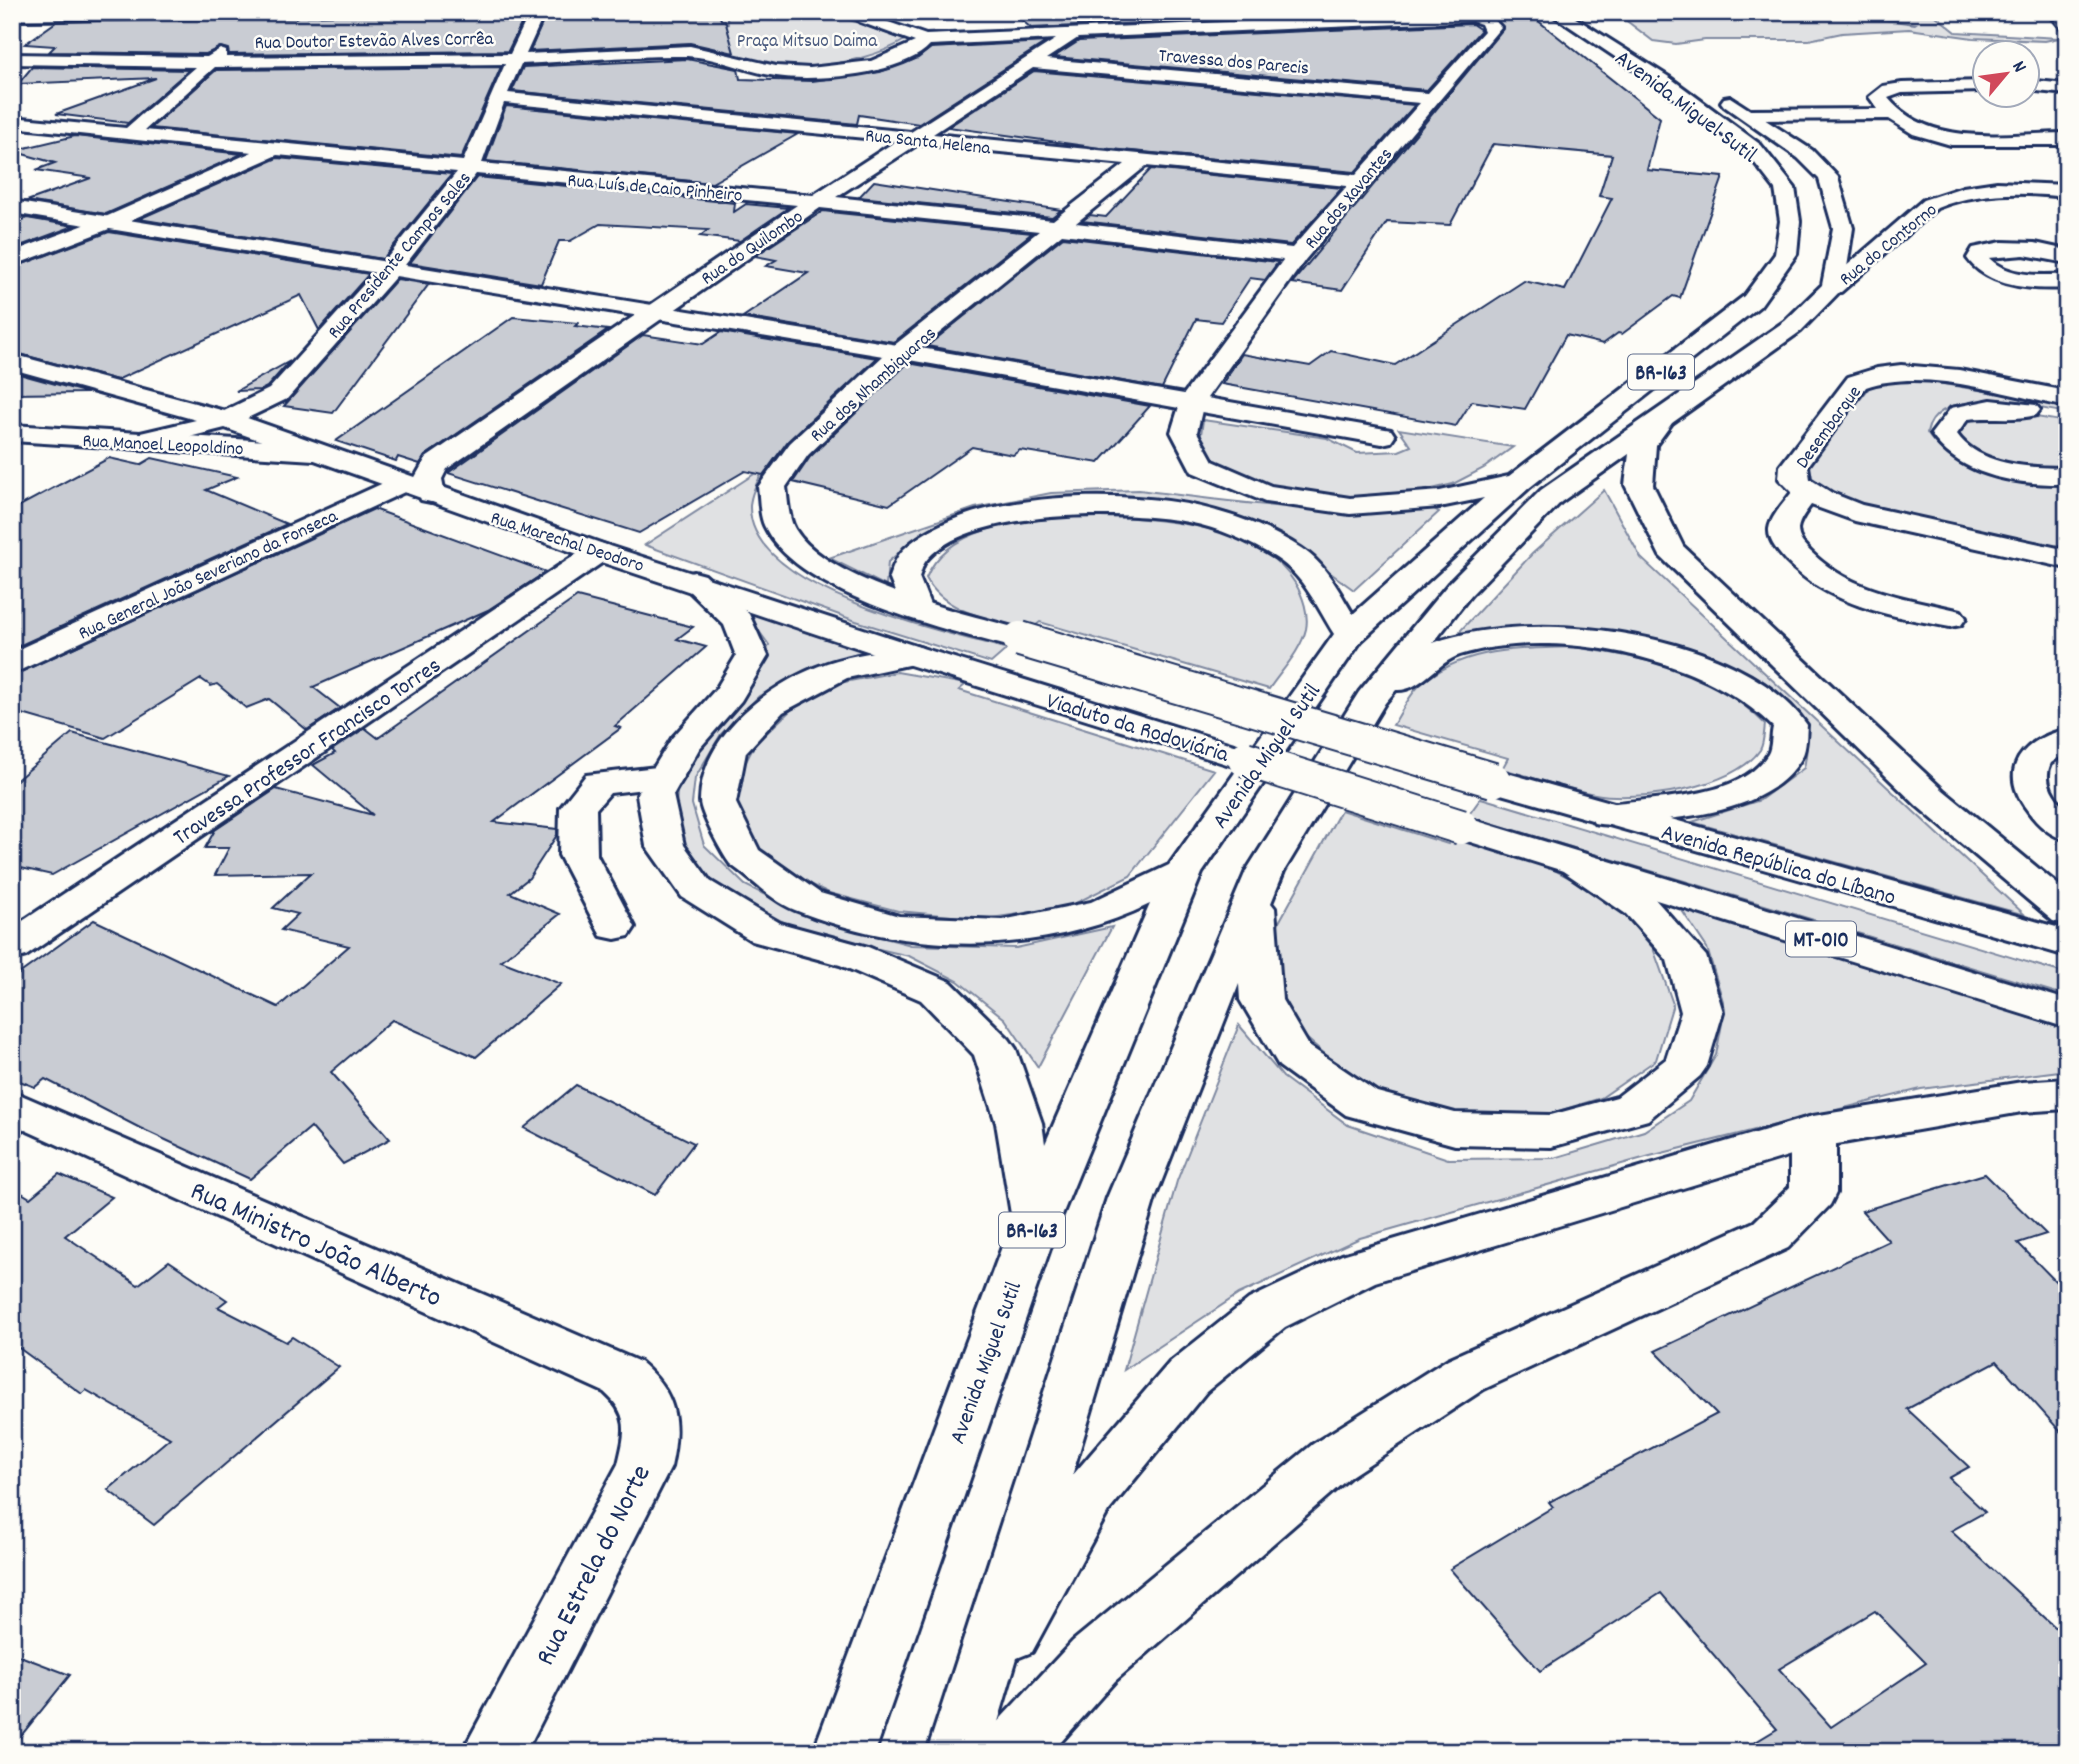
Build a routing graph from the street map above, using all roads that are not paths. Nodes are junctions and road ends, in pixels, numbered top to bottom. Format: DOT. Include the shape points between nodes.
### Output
graph roads {
  1 [pos="295,12"];
  2 [pos="538,12"];
  3 [pos="1065,12"];
  4 [pos="1555,12"];
  5 [pos="1588,12"];
  6 [pos="2055,12"];
  7 [pos="262,13"];
  8 [pos="1469,14"];
  9 [pos="12,15"];
  10 [pos="865,19"];
  11 [pos="2067,26"];
  12 [pos="1077,33"];
  13 [pos="925,40"];
  14 [pos="12,59"];
  15 [pos="517,59"];
  16 [pos="212,62"];
  17 [pos="1033,63"];
  18 [pos="1675,67"];
  19 [pos="776,71"];
  20 [pos="756,84"];
  21 [pos="2040,86"];
  22 [pos="1970,87"];
  23 [pos="1710,89"];
  24 [pos="2067,89"];
  25 [pos="497,97"];
  26 [pos="1432,99"];
  27 [pos="726,104"];
  28 [pos="1750,114"];
  29 [pos="1891,114"];
  30 [pos="706,117"];
  31 [pos="17,124"];
  32 [pos="130,134"];
  33 [pos="911,138"];
  34 [pos="2067,139"];
  35 [pos="272,150"];
  36 [pos="1140,160"];
  37 [pos="470,169"];
  38 [pos="1359,181"];
  39 [pos="2067,191"];
  40 [pos="817,201"];
  41 [pos="12,207"];
  42 [pos="110,222"];
  43 [pos="1060,225"];
  44 [pos="1297,255"];
  45 [pos="2067,257"];
  46 [pos="14,258"];
  47 [pos="390,269"];
  48 [pos="2067,281"];
  49 [pos="1833,287"];
  50 [pos="656,311"];
  51 [pos="901,352"];
  52 [pos="12,361"];
  53 [pos="2067,399"];
  54 [pos="1191,402"];
  55 [pos="1664,415"];
  56 [pos="2067,417"];
  57 [pos="227,420"];
  58 [pos="12,433"];
  59 [pos="1382,436"];
  60 [pos="141,441"];
  61 [pos="314,452"];
  62 [pos="2067,476"];
  63 [pos="1519,482"];
  64 [pos="401,483"];
  65 [pos="1806,492"];
  66 [pos="431,494"];
  67 [pos="599,552"];
  68 [pos="2067,559"];
  69 [pos="694,581"];
  70 [pos="915,607"];
  71 [pos="1950,618"];
  72 [pos="1350,634"];
  73 [pos="911,655"];
  74 [pos="12,664"];
  75 [pos="1371,699"];
  76 [pos="2067,738"];
  77 [pos="666,777"];
  78 [pos="1493,780"];
  79 [pos="1607,815"];
  80 [pos="2064,826"];
  81 [pos="1576,863"];
  82 [pos="1183,873"];
  83 [pos="1254,899"];
  84 [pos="2067,912"];
  85 [pos="615,927"];
  86 [pos="2067,943"];
  87 [pos="12,947"];
  88 [pos="2067,1014"];
  89 [pos="2067,1094"];
  90 [pos="12,1107"];
  91 [pos="1813,1132"];
  92 [pos="1036,1220"];
  93 [pos="621,1377"];
  94 [pos="965,1725"];
  95 [pos="493,1752"];
  96 [pos="844,1752"];
  97 [pos="1011,1752"];
  1 -- 7 [label="main road"];
  2 -- 15 [label="main road, Rua Presidente Campos Sales"];
  3 -- 12 [label="main road"];
  4 -- 63 [label="main road, Avenida Miguel Sutil / BR-163" via="1663,81 1754,149 1784,188 1790,221 1786,254 1752,301"];
  5 -- 18 [label="main road, Avenida Miguel Sutil"];
  6 -- 11 [label="main road"];
  7 -- 9 [label="main road"];
  7 -- 16 [label="main road"];
  8 -- 12 [label="main road"];
  8 -- 26 [label="main road, Rua dos Xavantes" via="1493,27"];
  10 -- 13 [label="main road"];
  12 -- 13 [label="main road"];
  12 -- 17 [label="main road, Rua do Quilombo"];
  13 -- 19 [label="main road, Rua Doutor Estevão Alves Corrêa" via="918,48 874,66 833,72"];
  14 -- 16 [label="main road, Rua Doutor Estevão Alves Corrêa"];
  15 -- 16 [label="main road, Rua Doutor Estevão Alves Corrêa"];
  15 -- 19 [label="main road, Rua Doutor Estevão Alves Corrêa" via="690,51"];
  15 -- 25 [label="main road, Rua Presidente Campos Sales"];
  16 -- 32 [label="main road"];
  17 -- 26 [label="main road, Travessa dos Parecis"];
  17 -- 33 [label="main road, Rua do Quilombo"];
  19 -- 20 [label="main road"];
  21 -- 24 [label="main road"];
  22 -- 29 [label="main road" via="1889,90 1878,97"];
  23 -- 28 [label="main road, Avenida Miguel Sutil"];
  25 -- 30 [label="main road, Rua Santa Helena"];
  25 -- 37 [label="main road, Rua Presidente Campos Sales"];
  26 -- 38 [label="main road, Rua dos Xavantes"];
  27 -- 30 [label="main road"];
  28 -- 29 [label="main road"];
  28 -- 49 [label="main road, Avenida Miguel Sutil" via="1828,177 1843,228"];
  29 -- 34 [label="main road" via="1919,131 1951,139"];
  30 -- 33 [label="main road, Rua Santa Helena"];
  31 -- 32 [label="main road, Rua Luís de Caio Pinheiro"];
  32 -- 35 [label="main road, Rua Luís de Caio Pinheiro"];
  33 -- 36 [label="main road, Rua Santa Helena"];
  33 -- 40 [label="main road, Rua do Quilombo"];
  35 -- 37 [label="main road, Rua Luís de Caio Pinheiro"];
  35 -- 42 [label="main road"];
  36 -- 38 [label="main road, Rua Santa Helena"];
  36 -- 43 [label="main road, Rua dos Nhambiquaras"];
  37 -- 40 [label="main road, Rua Luís de Caio Pinheiro"];
  37 -- 47 [label="main road, Rua Presidente Campos Sales"];
  38 -- 44 [label="main road, Rua dos Xavantes"];
  39 -- 49 [label="main road, Rua do Contorno" via="2010,187 1945,197 1930,204"];
  40 -- 43 [label="main road, Rua Luís de Caio Pinheiro"];
  40 -- 50 [label="main road, Rua do Quilombo"];
  41 -- 42 [label="main road"];
  42 -- 46 [label="main road"];
  42 -- 47 [label="main road"];
  43 -- 44 [label="main road, Rua Luís de Caio Pinheiro"];
  43 -- 51 [label="main road, Rua dos Nhambiquaras"];
  44 -- 54 [label="main road, Rua dos Xavantes"];
  45 -- 48 [label="main road" via="2002,248 1978,258 2004,275 2040,282"];
  47 -- 50 [label="main road"];
  47 -- 57 [label="main road, Rua Presidente Campos Sales" via="278,394"];
  49 -- 55 [label="main road" via="1793,326"];
  50 -- 51 [label="main road"];
  50 -- 66 [label="main road, Rua do Quilombo" via="436,464 428,478"];
  51 -- 54 [label="main road"];
  51 -- 70 [label="main road, Rua dos Nhambiquaras" via="799,449 772,487 780,529 802,554 848,585"];
  52 -- 57 [label="main road, Rua Marechal Deodoro"];
  53 -- 65 [label="main road, Desembarque" via="1918,372 1867,376 1857,382 1794,466 1793,479"];
  54 -- 59 [label="main road"];
  54 -- 63 [label="main road" via="1184,432 1202,466 1265,494 1350,506 1440,499"];
  55 -- 75 [label="main road" via="1551,496 1460,589"];
  55 -- 84 [label="main road" via="1643,445 1639,485 1670,550 1930,798"];
  56 -- 62 [label="main road" via="2010,408 1972,410 1960,413 1944,434 1955,449 1985,464 2008,471"];
  57 -- 60 [label="main road, Rua Presidente Campos Sales"];
  57 -- 61 [label="main road, Rua Marechal Deodoro"];
  58 -- 60 [label="main road, Rua Manoel Leopoldino"];
  60 -- 61 [label="main road, Rua Manoel Leopoldino"];
  61 -- 64 [label="main road, Rua Marechal Deodoro"];
  63 -- 72 [label="main road, Avenida Miguel Sutil / BR-163"];
  64 -- 66 [label="main road, Rua Marechal Deodoro"];
  64 -- 74 [label="main road, Rua General João Severiano da Fonseca"];
  65 -- 68 [label="main road, Desembarque" via="1854,512"];
  65 -- 71 [label="main road" via="1784,525 1784,537 1803,563 1863,597"];
  66 -- 67 [label="main road, Rua Marechal Deodoro"];
  67 -- 69 [label="main road, Rua Marechal Deodoro"];
  67 -- 87 [label="main road, Travessa Professor Francisco Torres"];
  69 -- 73 [label="main road, Rua Marechal Deodoro"];
  69 -- 77 [label="main road" via="738,621 752,656 729,694 684,745"];
  70 -- 72 [label="main road" via="904,577 912,558 934,540 963,527 1016,512 1081,507 1149,509 1215,519 1261,537 1302,561"];
  70 -- 78 [label="main road, Rua dos Nhambiquaras, bridge"];
  72 -- 82 [label="main road, Avenida Miguel Sutil / BR-163"];
  73 -- 81 [label="main road, Viaduto da Rodoviária / MT-010, bridge"];
  73 -- 82 [label="main road" via="837,670 771,705 729,750 718,803 743,856 806,901 897,928 1002,932 1102,912"];
  75 -- 79 [label="main road" via="1447,649 1504,638 1571,636 1644,647 1706,667 1758,695 1790,725 1786,754 1764,779 1723,797"];
  75 -- 83 [label="main road" via="1265,871"];
  76 -- 80 [label="main road" via="2038,753 2029,773 2032,791"];
  77 -- 85 [label="main road" via="599,783 578,808 578,855"];
  77 -- 92 [label="main road" via="655,795 665,846 696,890 766,932 854,956 936,991 994,1049 1019,1123"];
  78 -- 79 [label="main road, Avenida República do Líbano"];
  79 -- 86 [label="main road, Avenida República do Líbano"];
  81 -- 83 [label="main road" via="1640,906 1686,956 1702,1012 1685,1066 1632,1109 1550,1131 1455,1129 1362,1104 1294,1056 1261,1000"];
  81 -- 88 [label="main road, MT-010"];
  82 -- 92 [label="main road, Avenida Miguel Sutil / BR-163"];
  83 -- 94 [label="main road" via="1131,1198"];
  89 -- 91 [label="main road" via="2022,1097"];
  90 -- 93 [label="main road, Rua Ministro João Alberto"];
  91 -- 94 [label="main road" via="1359,1268 1267,1313 1188,1377 1089,1494"];
  91 -- 97 [label="main road" via="1813,1193 1771,1235 1466,1374 1332,1460 1094,1661"];
  92 -- 96 [label="main road, Avenida Miguel Sutil / BR-163"];
  93 -- 95 [label="main road, Rua Estrela do Norte" via="648,1405 650,1441 644,1467"];
}
